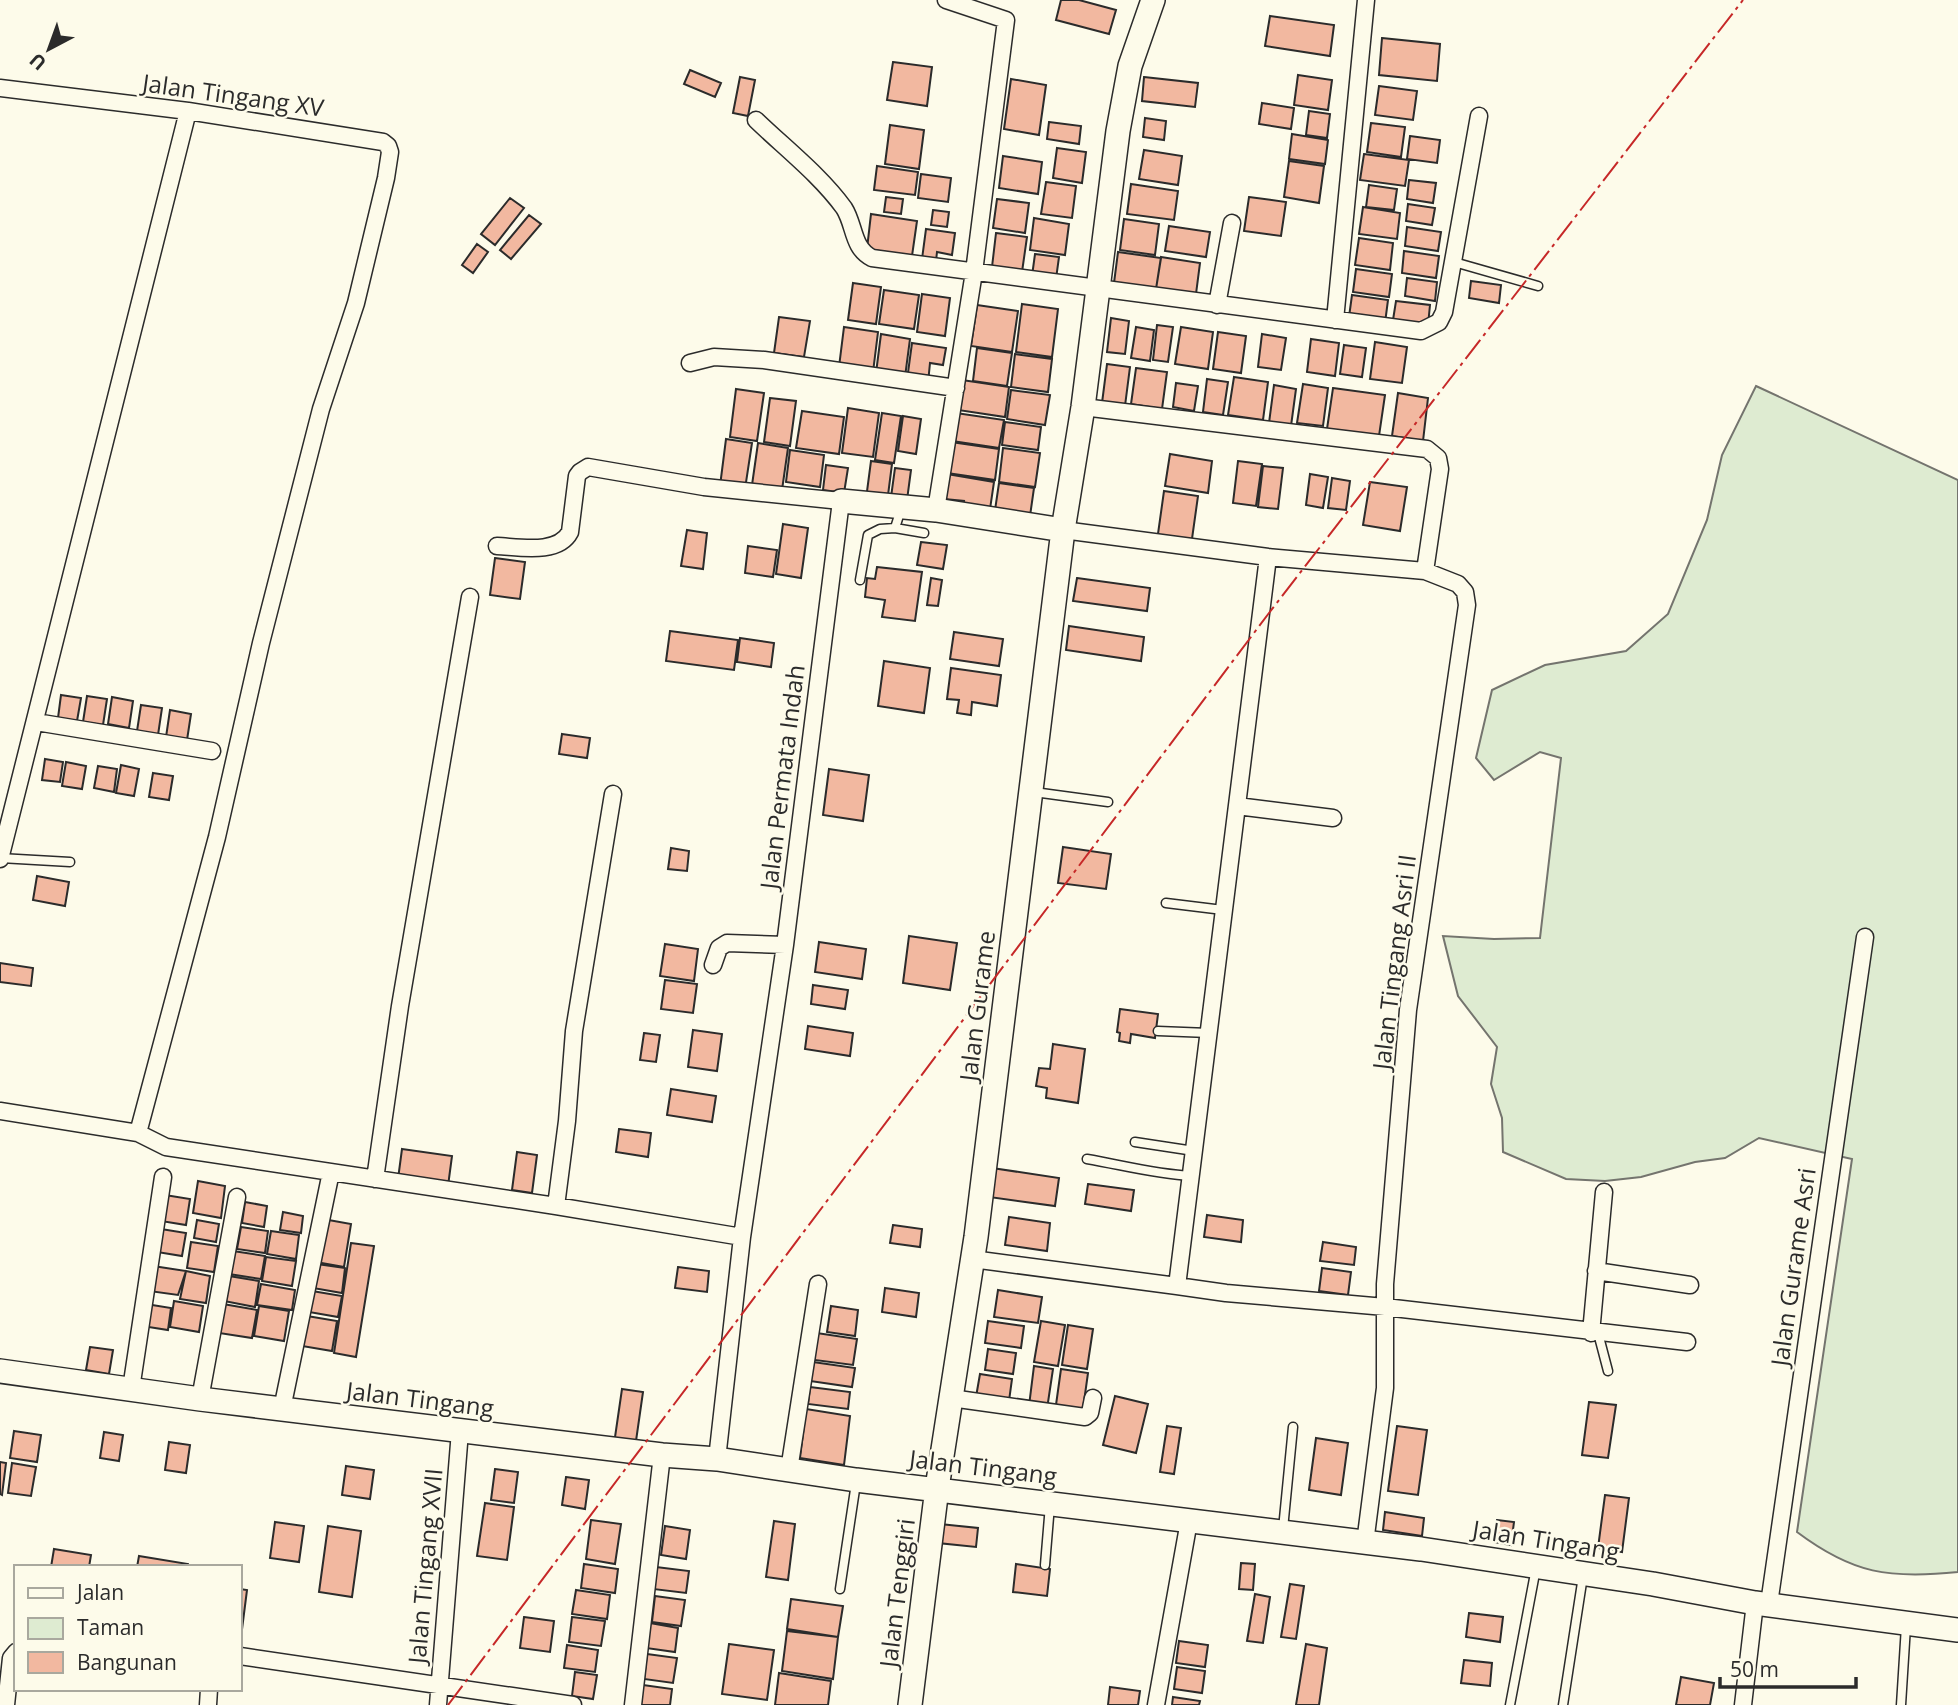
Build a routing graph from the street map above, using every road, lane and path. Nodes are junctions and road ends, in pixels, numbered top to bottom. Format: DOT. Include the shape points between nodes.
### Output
graph roads {
  1 [pos="946,0"];
  2 [pos="1153,0"];
  3 [pos="1366,0"];
  4 [pos="0,88"];
  5 [pos="188,111"];
  6 [pos="1479,116"];
  7 [pos="756,120"];
  8 [pos="1232,223"];
  9 [pos="1454,262"];
  10 [pos="974,272"];
  11 [pos="1538,286"];
  12 [pos="1099,288"];
  13 [pos="1217,305"];
  14 [pos="1335,320"];
  15 [pos="690,363"];
  16 [pos="956,388"];
  17 [pos="1083,407"];
  18 [pos="841,501"];
  19 [pos="936,510"];
  20 [pos="899,517"];
  21 [pos="1063,530"];
  22 [pos="924,533"];
  23 [pos="497,547"];
  24 [pos="1268,557"];
  25 [pos="1425,572"];
  26 [pos="860,580"];
  27 [pos="470,597"];
  28 [pos="36,722"];
  29 [pos="212,751"];
  30 [pos="1031,791"];
  31 [pos="613,794"];
  32 [pos="1108,802"];
  33 [pos="1237,806"];
  34 [pos="1334,818"];
  35 [pos="0,858"];
  36 [pos="69,862"];
  37 [pos="1166,903"];
  38 [pos="1223,910"];
  39 [pos="1865,937"];
  40 [pos="785,945"];
  41 [pos="713,965"];
  42 [pos="1158,1031"];
  43 [pos="1209,1033"];
  44 [pos="0,1111"];
  45 [pos="138,1133"];
  46 [pos="1135,1142"];
  47 [pos="1194,1151"];
  48 [pos="1087,1159"];
  49 [pos="331,1172"];
  50 [pos="1191,1176"];
  51 [pos="163,1177"];
  52 [pos="375,1179"];
  53 [pos="1604,1192"];
  54 [pos="237,1197"];
  55 [pos="556,1206"];
  56 [pos="742,1237"];
  57 [pos="972,1259"];
  58 [pos="1597,1271"];
  59 [pos="818,1284"];
  60 [pos="1690,1285"];
  61 [pos="1177,1286"];
  62 [pos="1385,1307"];
  63 [pos="1595,1333"];
  64 [pos="1687,1342"];
  65 [pos="0,1371"];
  66 [pos="1608,1371"];
  67 [pos="131,1389"];
  68 [pos="950,1398"];
  69 [pos="1093,1398"];
  70 [pos="200,1399"];
  71 [pos="282,1409"];
  72 [pos="1293,1427"];
  73 [pos="460,1431"];
  74 [pos="662,1455"];
  75 [pos="717,1459"];
  76 [pos="789,1470"];
  77 [pos="856,1480"];
  78 [pos="937,1488"];
  79 [pos="1050,1502"];
  80 [pos="1189,1521"];
  81 [pos="1283,1532"];
  82 [pos="1365,1543"];
  83 [pos="1045,1565"];
  84 [pos="1536,1566"];
  85 [pos="1584,1573"];
  86 [pos="840,1589"];
  87 [pos="1762,1604"];
  88 [pos="1906,1623"];
  89 [pos="1958,1630"];
  90 [pos="14,1654"];
  91 [pos="242,1656"];
  92 [pos="439,1684"];
  93 [pos="6,1705"];
  94 [pos="438,1705"];
  95 [pos="573,1705"];
  96 [pos="633,1705"];
  97 [pos="910,1705"];
  98 [pos="1156,1705"];
  99 [pos="1510,1705"];
  100 [pos="1563,1705"];
  101 [pos="1743,1705"];
  102 [pos="1901,1705"];
  1 -- 10 [label="street" via="1006,20"];
  2 -- 12 [label="main road, Jalan Gurame" via="1125,92"];
  3 -- 14 [label="street"];
  4 -- 5 [label="street, Jalan Tingang XV"];
  5 -- 28 [label="street"];
  5 -- 45 [label="street, Jalan Tingang XV" via="385,142 390,152 353,312 321,409 217,837"];
  6 -- 9 [label="street"];
  7 -- 10 [label="street" via="836,198 866,255"];
  8 -- 13 [label="street"];
  9 -- 11 [label="lane"];
  9 -- 14 [label="street" via="1444,312 1432,327 1421,331"];
  10 -- 12 [label="street"];
  10 -- 16 [label="street"];
  12 -- 13 [label="street"];
  12 -- 17 [label="main road, Jalan Gurame"];
  13 -- 14 [label="street"];
  15 -- 16 [label="street" via="714,357 764,360"];
  16 -- 19 [label="street"];
  17 -- 21 [label="main road, Jalan Gurame"];
  17 -- 25 [label="street" via="1427,449 1438,458 1440,469"];
  18 -- 20 [label="main road"];
  18 -- 23 [label="street" via="704,487 588,467 578,476 566,539 551,547"];
  18 -- 40 [label="street, Jalan Permata Indah"];
  19 -- 20 [label="main road"];
  19 -- 21 [label="main road"];
  20 -- 22 [label="lane"];
  20 -- 26 [label="lane" via="868,535"];
  21 -- 24 [label="street, Jalan Tingang Asri II"];
  21 -- 30 [label="main road, Jalan Gurame"];
  24 -- 25 [label="street, Jalan Tingang Asri II"];
  24 -- 33 [label="street"];
  25 -- 62 [label="street, Jalan Tingang Asri II" via="1458,584 1467,605 1408,1010"];
  27 -- 52 [label="street"];
  28 -- 29 [label="street"];
  28 -- 35 [label="street"];
  30 -- 32 [label="lane"];
  30 -- 57 [label="main road, Jalan Gurame"];
  31 -- 55 [label="street" via="575,1031"];
  33 -- 34 [label="street"];
  33 -- 38 [label="street"];
  35 -- 36 [label="lane"];
  37 -- 38 [label="lane"];
  38 -- 43 [label="street"];
  39 -- 87 [label="street, Jalan Gurame Asri"];
  40 -- 41 [label="street" via="727,943 719,948"];
  40 -- 56 [label="street, Jalan Permata Indah"];
  42 -- 43 [label="lane"];
  43 -- 47 [label="street"];
  44 -- 45 [label="street"];
  45 -- 49 [label="street" via="166,1147"];
  46 -- 47 [label="lane"];
  47 -- 50 [label="street"];
  48 -- 50 [label="lane" via="1159,1175"];
  49 -- 52 [label="street"];
  49 -- 71 [label="street"];
  50 -- 61 [label="street"];
  51 -- 67 [label="street"];
  52 -- 55 [label="street"];
  53 -- 58 [label="street"];
  54 -- 70 [label="street"];
  55 -- 56 [label="street"];
  56 -- 75 [label="street, Jalan Permata Indah"];
  57 -- 61 [label="street"];
  57 -- 68 [label="main road, Jalan Gurame"];
  58 -- 60 [label="street"];
  58 -- 63 [label="street"];
  59 -- 76 [label="street"];
  61 -- 62 [label="street"];
  62 -- 63 [label="street"];
  62 -- 82 [label="street, Jalan Tingang Asri II" via="1385,1388"];
  63 -- 64 [label="street"];
  63 -- 66 [label="lane"];
  65 -- 67 [label="main road, Jalan Tingang"];
  67 -- 70 [label="main road, Jalan Tingang"];
  68 -- 69 [label="street" via="1085,1418"];
  68 -- 78 [label="main road, Jalan Gurame"];
  70 -- 71 [label="main road, Jalan Tingang"];
  71 -- 73 [label="main road, Jalan Tingang"];
  72 -- 81 [label="lane"];
  73 -- 74 [label="main road, Jalan Tingang"];
  73 -- 92 [label="street, Jalan Tingang XVII"];
  74 -- 75 [label="main road, Jalan Tingang"];
  74 -- 96 [label="street"];
  75 -- 76 [label="main road, Jalan Tingang"];
  76 -- 77 [label="main road, Jalan Tingang"];
  77 -- 78 [label="main road, Jalan Tingang"];
  77 -- 86 [label="lane"];
  78 -- 79 [label="main road, Jalan Tingang"];
  78 -- 97 [label="main road, Jalan Tenggiri"];
  79 -- 80 [label="main road, Jalan Tingang"];
  79 -- 83 [label="lane"];
  80 -- 81 [label="main road, Jalan Tingang"];
  80 -- 98 [label="street"];
  81 -- 82 [label="main road, Jalan Tingang"];
  82 -- 84 [label="main road, Jalan Tingang"];
  84 -- 85 [label="main road, Jalan Tingang"];
  84 -- 99 [label="lane"];
  85 -- 87 [label="main road, Jalan Tingang"];
  85 -- 100 [label="lane"];
  87 -- 88 [label="main road, Jalan Tingang"];
  87 -- 101 [label="street, Jalan Gurame Asri"];
  88 -- 89 [label="main road, Jalan Tingang"];
  88 -- 102 [label="lane"];
  90 -- 93 [label="street"];
  91 -- 92 [label="street"];
  92 -- 94 [label="street, Jalan Tingang XVII"];
  92 -- 95 [label="street"];
}
